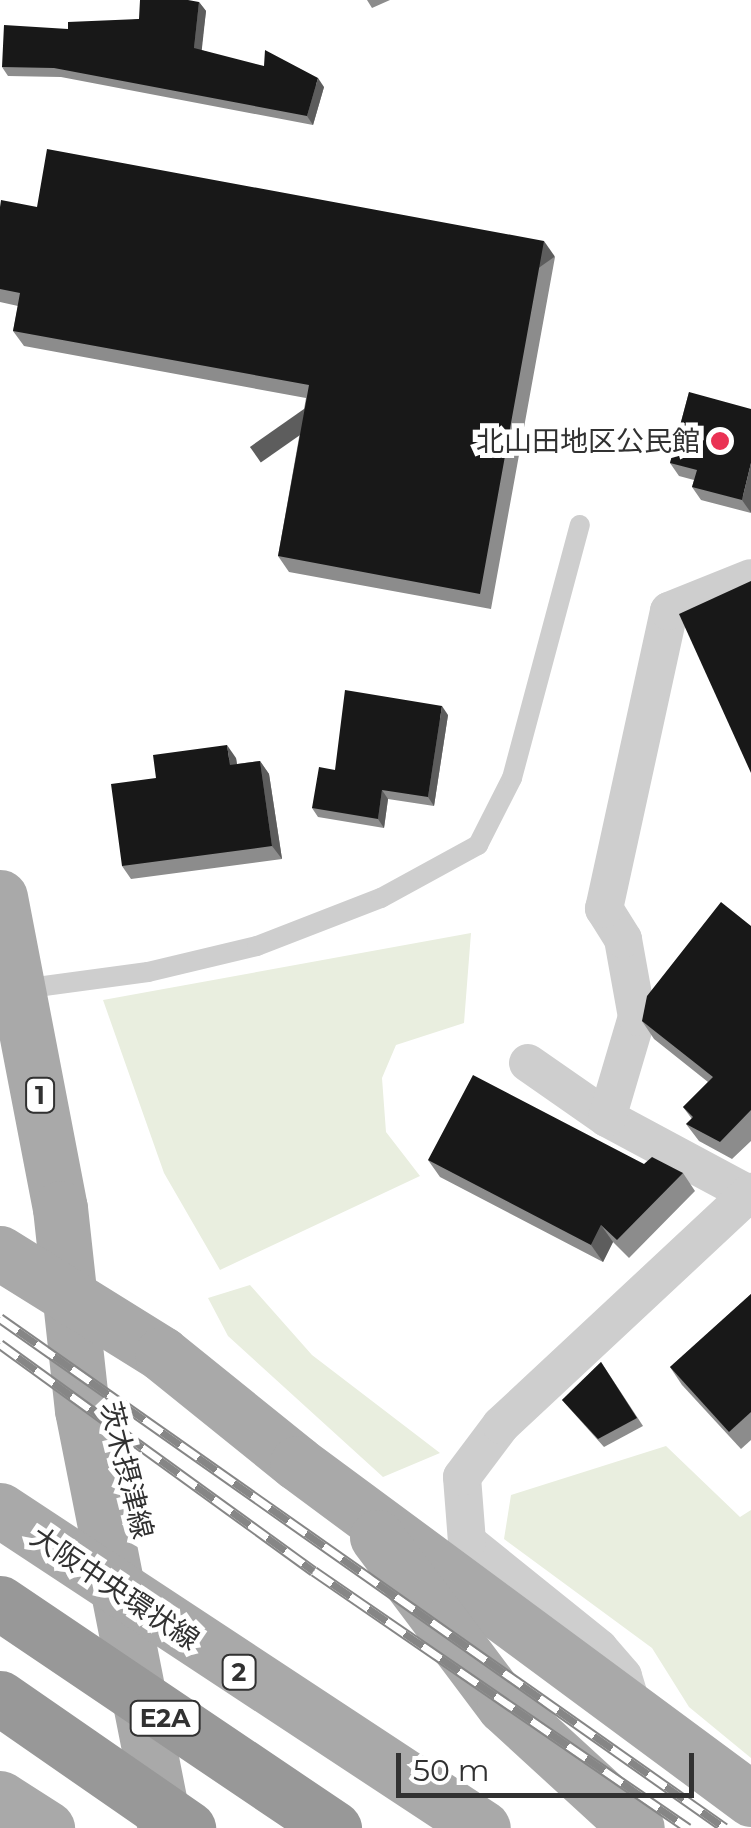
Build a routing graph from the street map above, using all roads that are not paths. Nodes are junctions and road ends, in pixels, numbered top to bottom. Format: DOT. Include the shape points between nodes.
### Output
graph roads {
  1 [pos="580,525"];
  2 [pos="751,578"];
  3 [pos="0,897"];
  4 [pos="22,989"];
  5 [pos="528,1063"];
  6 [pos="607,1118"];
  7 [pos="750,1193"];
  8 [pos="0,1253"];
  9 [pos="69,1295"];
  10 [pos="352,1502"];
  11 [pos="0,1510"];
  12 [pos="0,1603"];
  13 [pos="0,1698"];
  14 [pos="632,1706"];
  15 [pos="0,1798"];
  16 [pos="751,1799"];
  17 [pos="173,1825"];
  18 [pos="47,1828"];
  19 [pos="334,1828"];
  20 [pos="483,1828"];
  21 [pos="637,1828"];
  1 -- 4 [label="lane" via="512,778 478,845 381,898 257,946 148,972"];
  2 -- 6 [label="street" via="669,611 604,909 623,938 636,1016"];
  3 -- 4 [label="main road, 茨木摂津線 / 1"];
  4 -- 9 [label="main road, 茨木摂津線 / 1"];
  5 -- 6 [label="street"];
  6 -- 7 [label="street"];
  7 -- 14 [label="street" via="501,1425 462,1477 466,1542 599,1648 623,1676"];
  8 -- 9 [label="main road"];
  9 -- 10 [label="main road" via="162,1354"];
  9 -- 17 [label="main road, 茨木摂津線 / 1" via="82,1410 122,1518"];
  10 -- 14 [label="main road"];
  10 -- 21 [label="main road" via="478,1676 564,1766"];
  11 -- 20 [label="main road, 大阪中央環状線 / 2"];
  12 -- 19 [label="highway, E2A"];
  13 -- 17 [label="highway"];
  14 -- 16 [label="main road"];
  15 -- 18 [label="main road"];
}
